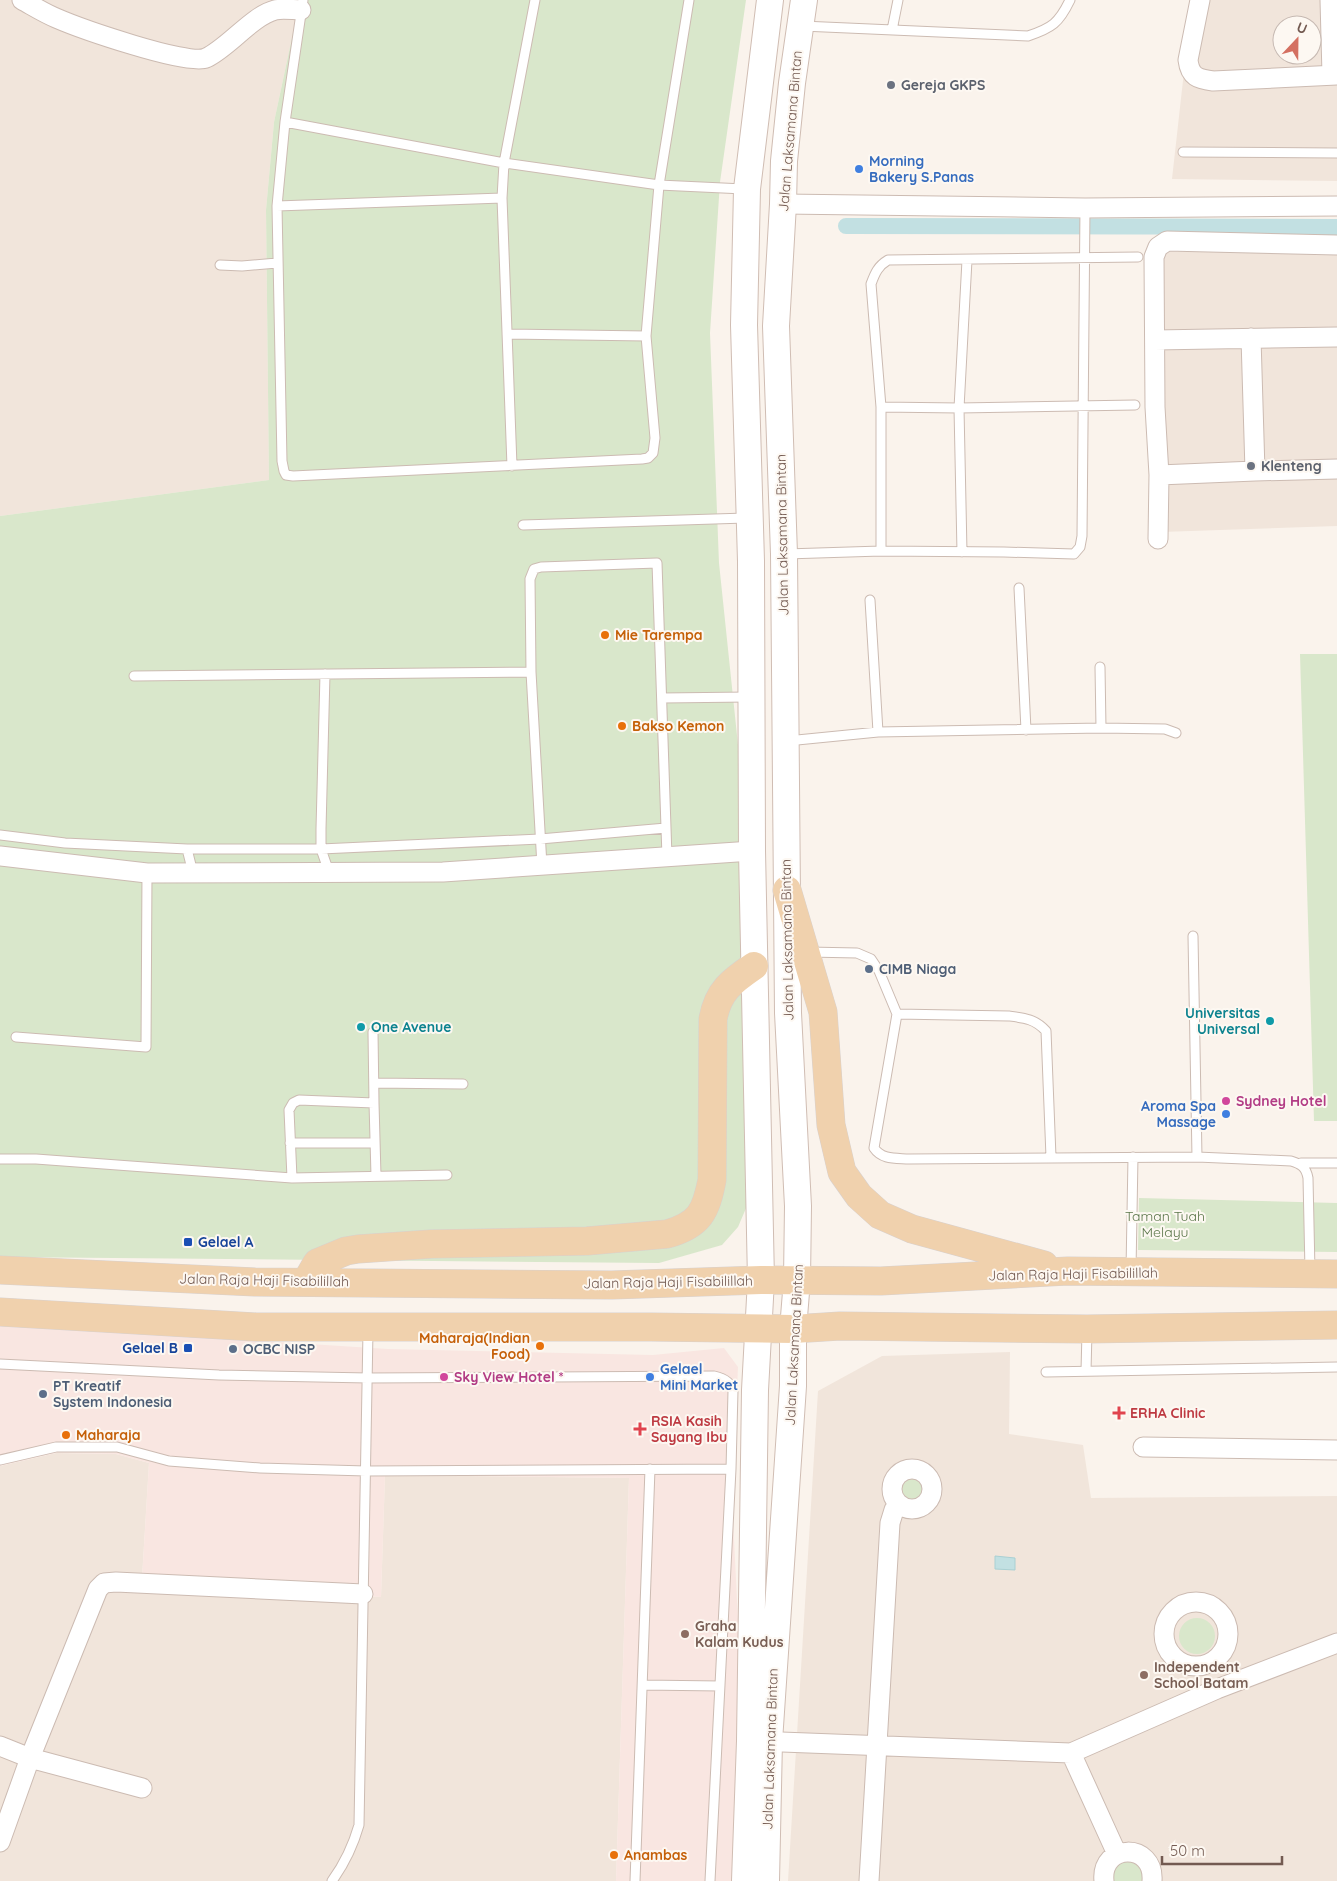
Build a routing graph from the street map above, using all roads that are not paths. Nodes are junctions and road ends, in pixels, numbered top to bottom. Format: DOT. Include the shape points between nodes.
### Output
graph roads {
  1 [pos="22,0"];
  2 [pos="535,0"];
  3 [pos="689,0"];
  4 [pos="770,0"];
  5 [pos="804,0"];
  6 [pos="898,0"];
  7 [pos="1070,0"];
  8 [pos="1200,0"];
  9 [pos="1330,0"];
  10 [pos="302,5"];
  11 [pos="800,26"];
  12 [pos="892,30"];
  13 [pos="1334,75"];
  14 [pos="285,122"];
  15 [pos="1184,152"];
  16 [pos="1337,153"];
  17 [pos="504,163"];
  18 [pos="659,185"];
  19 [pos="747,189"];
  20 [pos="502,198"];
  21 [pos="784,204"];
  22 [pos="277,206"];
  23 [pos="1337,206"];
  24 [pos="1085,212"];
  25 [pos="1337,245"];
  26 [pos="1084,256"];
  27 [pos="1138,257"];
  28 [pos="967,260"];
  29 [pos="277,263"];
  30 [pos="220,264"];
  31 [pos="744,325"];
  32 [pos="776,326"];
  33 [pos="507,334"];
  34 [pos="646,336"];
  35 [pos="1337,337"];
  36 [pos="1251,338"];
  37 [pos="1155,340"];
  38 [pos="1135,404"];
  39 [pos="1084,405"];
  40 [pos="881,407"];
  41 [pos="959,408"];
  42 [pos="512,466"];
  43 [pos="1337,469"];
  44 [pos="1255,470"];
  45 [pos="1159,475"];
  46 [pos="749,518"];
  47 [pos="523,525"];
  48 [pos="1158,539"];
  49 [pos="881,551"];
  50 [pos="962,552"];
  51 [pos="784,554"];
  52 [pos="1019,588"];
  53 [pos="870,600"];
  54 [pos="1100,667"];
  55 [pos="531,672"];
  56 [pos="325,674"];
  57 [pos="134,676"];
  58 [pos="752,697"];
  59 [pos="662,698"];
  60 [pos="1101,728"];
  61 [pos="1026,730"];
  62 [pos="878,732"];
  63 [pos="1176,733"];
  64 [pos="784,741"];
  65 [pos="666,828"];
  66 [pos="0,835"];
  67 [pos="540,839"];
  68 [pos="187,849"];
  69 [pos="321,849"];
  70 [pos="752,851"];
  71 [pos="0,856"];
  72 [pos="667,857"];
  73 [pos="542,866"];
  74 [pos="147,872"];
  75 [pos="329,872"];
  76 [pos="193,873"];
  77 [pos="787,890"];
  78 [pos="1193,936"];
  79 [pos="805,952"];
  80 [pos="754,966"];
  81 [pos="896,1014"];
  82 [pos="373,1032"];
  83 [pos="16,1037"];
  84 [pos="374,1084"];
  85 [pos="463,1084"];
  86 [pos="374,1102"];
  87 [pos="290,1143"];
  88 [pos="374,1143"];
  89 [pos="1197,1157"];
  90 [pos="1051,1158"];
  91 [pos="1133,1158"];
  92 [pos="0,1159"];
  93 [pos="1337,1163"];
  94 [pos="1301,1164"];
  95 [pos="447,1175"];
  96 [pos="376,1176"];
  97 [pos="292,1178"];
  98 [pos="0,1270"];
  99 [pos="1068,1271"];
  100 [pos="1131,1272"];
  101 [pos="1324,1274"];
  102 [pos="761,1280"];
  103 [pos="797,1280"];
  104 [pos="306,1282"];
  105 [pos="0,1312"];
  106 [pos="1337,1325"];
  107 [pos="368,1328"];
  108 [pos="758,1328"];
  109 [pos="793,1329"];
  110 [pos="1087,1329"];
  111 [pos="0,1364"];
  112 [pos="1337,1367"];
  113 [pos="1086,1371"];
  114 [pos="1046,1372"];
  115 [pos="368,1378"];
  116 [pos="1144,1447"];
  117 [pos="1337,1450"];
  118 [pos="0,1460"];
  119 [pos="650,1469"];
  120 [pos="731,1469"];
  121 [pos="366,1471"];
  122 [pos="899,1505"];
  123 [pos="363,1594"];
  124 [pos="1337,1643"];
  125 [pos="1209,1664"];
  126 [pos="643,1685"];
  127 [pos="720,1686"];
  128 [pos="1217,1689"];
  129 [pos="759,1741"];
  130 [pos="0,1746"];
  131 [pos="876,1746"];
  132 [pos="1071,1753"];
  133 [pos="30,1758"];
  134 [pos="142,1788"];
  135 [pos="0,1842"];
  136 [pos="1116,1854"];
  137 [pos="332,1881"];
  138 [pos="635,1881"];
  139 [pos="710,1881"];
  140 [pos="745,1881"];
  141 [pos="766,1881"];
  142 [pos="869,1881"];
  143 [pos="1104,1881"];
  144 [pos="1152,1881"];
  1 -- 10 [label="street" via="83,29 182,59 204,59 274,10"];
  2 -- 17 [label="lane"];
  3 -- 18 [label="lane"];
  4 -- 19 [label="main road, Jalan Laksamana Bintan"];
  5 -- 11 [label="main road, Jalan Laksamana Bintan"];
  6 -- 12 [label="lane"];
  7 -- 12 [label="lane" via="1063,15 1047,30 1028,36"];
  8 -- 13 [label="street" via="1188,60 1194,76 1213,81"];
  9 -- 13 [label="street"];
  10 -- 14 [label="lane"];
  11 -- 12 [label="lane"];
  11 -- 21 [label="main road, Jalan Laksamana Bintan" via="784,161"];
  14 -- 17 [label="lane"];
  14 -- 22 [label="lane"];
  15 -- 16 [label="lane"];
  17 -- 18 [label="lane"];
  17 -- 20 [label="lane"];
  18 -- 19 [label="lane"];
  18 -- 34 [label="lane"];
  19 -- 31 [label="main road, Jalan Laksamana Bintan"];
  20 -- 22 [label="lane"];
  20 -- 33 [label="lane"];
  21 -- 24 [label="street"];
  21 -- 32 [label="main road, Jalan Laksamana Bintan"];
  22 -- 29 [label="lane"];
  23 -- 24 [label="street"];
  24 -- 26 [label="lane"];
  25 -- 37 [label="street" via="1167,241 1158,247 1154,257"];
  26 -- 27 [label="lane"];
  26 -- 28 [label="lane"];
  26 -- 39 [label="lane"];
  28 -- 40 [label="lane" via="888,260 877,270 871,284"];
  28 -- 41 [label="lane"];
  29 -- 30 [label="lane"];
  29 -- 42 [label="lane" via="282,461 286,475"];
  31 -- 32 [label="main road"];
  31 -- 46 [label="main road, Jalan Laksamana Bintan"];
  32 -- 51 [label="main road, Jalan Laksamana Bintan"];
  33 -- 34 [label="lane"];
  33 -- 42 [label="lane"];
  34 -- 42 [label="lane" via="655,438 651,455 642,459"];
  35 -- 36 [label="street"];
  36 -- 37 [label="street"];
  36 -- 44 [label="street"];
  37 -- 45 [label="street"];
  38 -- 39 [label="lane"];
  39 -- 41 [label="lane"];
  39 -- 50 [label="lane" via="1080,547 1074,554"];
  40 -- 41 [label="lane"];
  40 -- 49 [label="lane"];
  41 -- 50 [label="lane"];
  43 -- 44 [label="street"];
  44 -- 45 [label="street"];
  45 -- 48 [label="street"];
  46 -- 47 [label="lane"];
  46 -- 58 [label="main road, Jalan Laksamana Bintan"];
  49 -- 50 [label="lane"];
  49 -- 51 [label="lane"];
  51 -- 64 [label="main road, Jalan Laksamana Bintan"];
  52 -- 61 [label="lane"];
  53 -- 62 [label="lane"];
  54 -- 60 [label="lane"];
  55 -- 56 [label="lane"];
  55 -- 59 [label="lane" via="530,579 534,570 541,567 657,563"];
  55 -- 67 [label="lane"];
  56 -- 57 [label="lane"];
  56 -- 69 [label="lane"];
  58 -- 59 [label="lane"];
  58 -- 70 [label="main road, Jalan Laksamana Bintan"];
  59 -- 65 [label="lane"];
  60 -- 61 [label="lane"];
  60 -- 63 [label="lane" via="1165,729"];
  61 -- 62 [label="lane"];
  62 -- 64 [label="lane"];
  64 -- 77 [label="main road, Jalan Laksamana Bintan"];
  65 -- 67 [label="lane"];
  65 -- 72 [label="lane"];
  66 -- 68 [label="lane" via="66,843"];
  67 -- 69 [label="lane"];
  67 -- 73 [label="lane"];
  68 -- 69 [label="lane"];
  68 -- 76 [label="lane"];
  69 -- 75 [label="lane"];
  70 -- 72 [label="street"];
  70 -- 80 [label="main road, Jalan Laksamana Bintan"];
  71 -- 74 [label="street"];
  72 -- 73 [label="street"];
  73 -- 75 [label="street" via="442,872"];
  74 -- 76 [label="street"];
  74 -- 83 [label="lane" via="146,1048"];
  75 -- 76 [label="street"];
  77 -- 79 [label="main road"];
  77 -- 103 [label="main road, Jalan Laksamana Bintan" via="788,1013 798,1206"];
  78 -- 89 [label="lane"];
  79 -- 81 [label="lane" via="857,952 871,960 879,971"];
  79 -- 99 [label="main road" via="823,1012 831,1125 842,1172 859,1196 880,1216 912,1229"];
  80 -- 102 [label="main road, Jalan Laksamana Bintan"];
  80 -- 104 [label="main road" via="733,980 716,1005 713,1019 712,1180 708,1202 701,1215 690,1223 667,1234 588,1241 431,1244 346,1251 317,1263"];
  81 -- 90 [label="lane" via="1010,1016 1039,1023 1046,1031"];
  81 -- 90 [label="lane" via="874,1148 878,1154 909,1159"];
  82 -- 84 [label="lane"];
  84 -- 85 [label="lane"];
  84 -- 86 [label="lane"];
  86 -- 87 [label="lane" via="298,1100 290,1110"];
  86 -- 88 [label="lane"];
  87 -- 88 [label="lane"];
  87 -- 97 [label="lane"];
  88 -- 96 [label="lane"];
  89 -- 91 [label="lane"];
  89 -- 94 [label="lane"];
  90 -- 91 [label="lane"];
  91 -- 100 [label="lane"];
  92 -- 97 [label="lane"];
  93 -- 94 [label="lane"];
  94 -- 101 [label="lane" via="1307,1172"];
  95 -- 96 [label="lane"];
  96 -- 97 [label="lane"];
  98 -- 104 [label="main road, Jalan Raja Haji Fisabilillah"];
  99 -- 100 [label="main road, Jalan Raja Haji Fisabilillah"];
  99 -- 103 [label="main road, Jalan Raja Haji Fisabilillah" via="880,1280"];
  100 -- 101 [label="main road, Jalan Raja Haji Fisabilillah"];
  102 -- 103 [label="main road, Jalan Raja Haji Fisabilillah"];
  102 -- 104 [label="main road, Jalan Raja Haji Fisabilillah" via="612,1285"];
  102 -- 108 [label="main road, Jalan Laksamana Bintan"];
  103 -- 109 [label="main road, Jalan Laksamana Bintan"];
  105 -- 107 [label="main road" via="256,1327"];
  106 -- 110 [label="main road"];
  107 -- 108 [label="main road"];
  107 -- 115 [label="lane"];
  108 -- 109 [label="main road"];
  108 -- 129 [label="main road, Jalan Laksamana Bintan"];
  109 -- 110 [label="main road" via="840,1326"];
  109 -- 129 [label="main road, Jalan Laksamana Bintan" via="793,1386"];
  110 -- 113 [label="lane"];
  111 -- 115 [label="lane" via="219,1375"];
  112 -- 113 [label="lane"];
  113 -- 114 [label="lane"];
  115 -- 120 [label="lane" via="720,1377 730,1384 733,1391"];
  115 -- 121 [label="lane"];
  116 -- 117 [label="street"];
  118 -- 121 [label="lane" via="56,1447 117,1447 169,1461"];
  119 -- 120 [label="lane"];
  119 -- 121 [label="lane"];
  119 -- 126 [label="lane"];
  120 -- 127 [label="lane"];
  121 -- 123 [label="lane"];
  122 -- 131 [label="street" via="890,1523"];
  123 -- 133 [label="street" via="104,1583 98,1589"];
  123 -- 137 [label="lane" via="359,1825 345,1863"];
  124 -- 128 [label="street"];
  125 -- 128 [label="street"];
  126 -- 127 [label="lane"];
  126 -- 138 [label="lane"];
  127 -- 139 [label="lane"];
  128 -- 132 [label="street"];
  129 -- 131 [label="street"];
  129 -- 140 [label="main road, Jalan Laksamana Bintan"];
  129 -- 141 [label="main road, Jalan Laksamana Bintan"];
  130 -- 133 [label="street"];
  131 -- 132 [label="street"];
  131 -- 142 [label="street"];
  132 -- 136 [label="street"];
  133 -- 134 [label="street"];
  133 -- 135 [label="street"];
  136 -- 143 [label="street" via="1105,1867"];
  136 -- 144 [label="street" via="1131,1852 1145,1859 1152,1872"];
}
